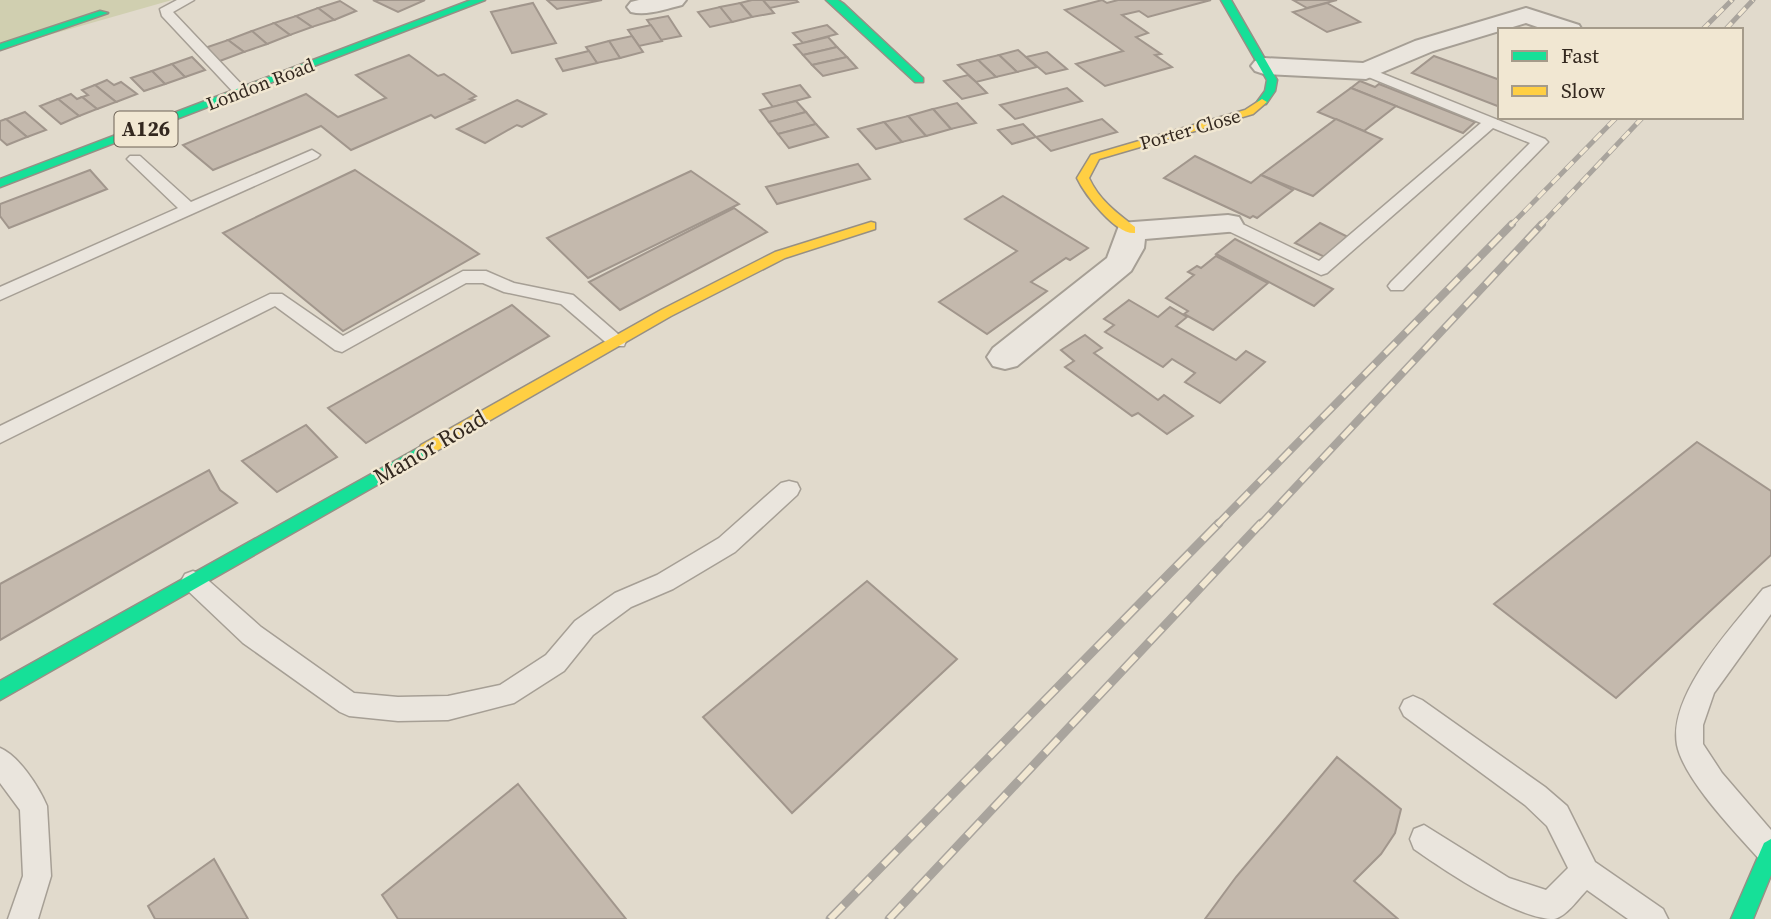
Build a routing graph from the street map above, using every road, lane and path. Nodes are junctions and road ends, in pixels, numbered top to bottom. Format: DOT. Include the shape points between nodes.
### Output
graph roads {
  1 [pos="188,0"];
  2 [pos="480,0"];
  3 [pos="674,0"];
  4 [pos="831,0"];
  5 [pos="1226,0"];
  6 [pos="639,7"];
  7 [pos="103,13"];
  8 [pos="1564,28"];
  9 [pos="0,47"];
  10 [pos="1264,66"];
  11 [pos="1366,71"];
  12 [pos="919,80"];
  13 [pos="240,91"];
  14 [pos="1491,122"];
  15 [pos="312,155"];
  16 [pos="135,159"];
  17 [pos="0,183"];
  18 [pos="189,209"];
  19 [pos="1228,225"];
  20 [pos="871,226"];
  21 [pos="1131,230"];
  22 [pos="1397,286"];
  23 [pos="0,293"];
  24 [pos="617,341"];
  25 [pos="1005,357"];
  26 [pos="0,435"];
  27 [pos="789,489"];
  28 [pos="193,581"];
  29 [pos="1771,596"];
  30 [pos="0,691"];
  31 [pos="1413,708"];
  32 [pos="0,761"];
  33 [pos="1424,839"];
  34 [pos="1771,851"];
  35 [pos="1585,872"];
  36 [pos="1548,913"];
  37 [pos="23,919"];
  38 [pos="1653,919"];
  39 [pos="1742,919"];
  1 -- 13 [label="lane" via="170,6 167,13"];
  2 -- 13 [label="street, London Road / A126"];
  3 -- 6 [label="street"];
  4 -- 12 [label="street"];
  5 -- 10 [label="street, Porter Close"];
  7 -- 9 [label="street"];
  8 -- 11 [label="street" via="1526,15 1424,46"];
  10 -- 11 [label="street"];
  10 -- 21 [label="street, Porter Close" via="1272,91 1249,112 1108,152 1088,166 1083,178 1087,191"];
  11 -- 14 [label="lane"];
  13 -- 17 [label="street, London Road / A126"];
  14 -- 19 [label="lane" via="1321,270"];
  14 -- 22 [label="lane" via="1540,142"];
  15 -- 18 [label="lane"];
  16 -- 18 [label="lane"];
  18 -- 23 [label="lane"];
  19 -- 21 [label="street"];
  20 -- 24 [label="street, Manor Road" via="780,255"];
  21 -- 25 [label="street" via="1120,264"];
  24 -- 26 [label="lane" via="567,299 510,288 486,278 463,277 342,345 276,298"];
  24 -- 28 [label="street, Manor Road"];
  27 -- 28 [label="lane" via="727,545 624,600 584,628 555,663 505,695 448,708 349,704 252,635"];
  28 -- 30 [label="street, Manor Road"];
  29 -- 34 [label="lane" via="1702,690 1692,718 1690,746 1710,779"];
  31 -- 35 [label="lane" via="1557,816"];
  32 -- 37 [label="lane" via="33,806 37,876"];
  33 -- 36 [label="lane" via="1497,890"];
  34 -- 39 [label="street"];
  35 -- 36 [label="lane"];
  35 -- 38 [label="lane"];
}
